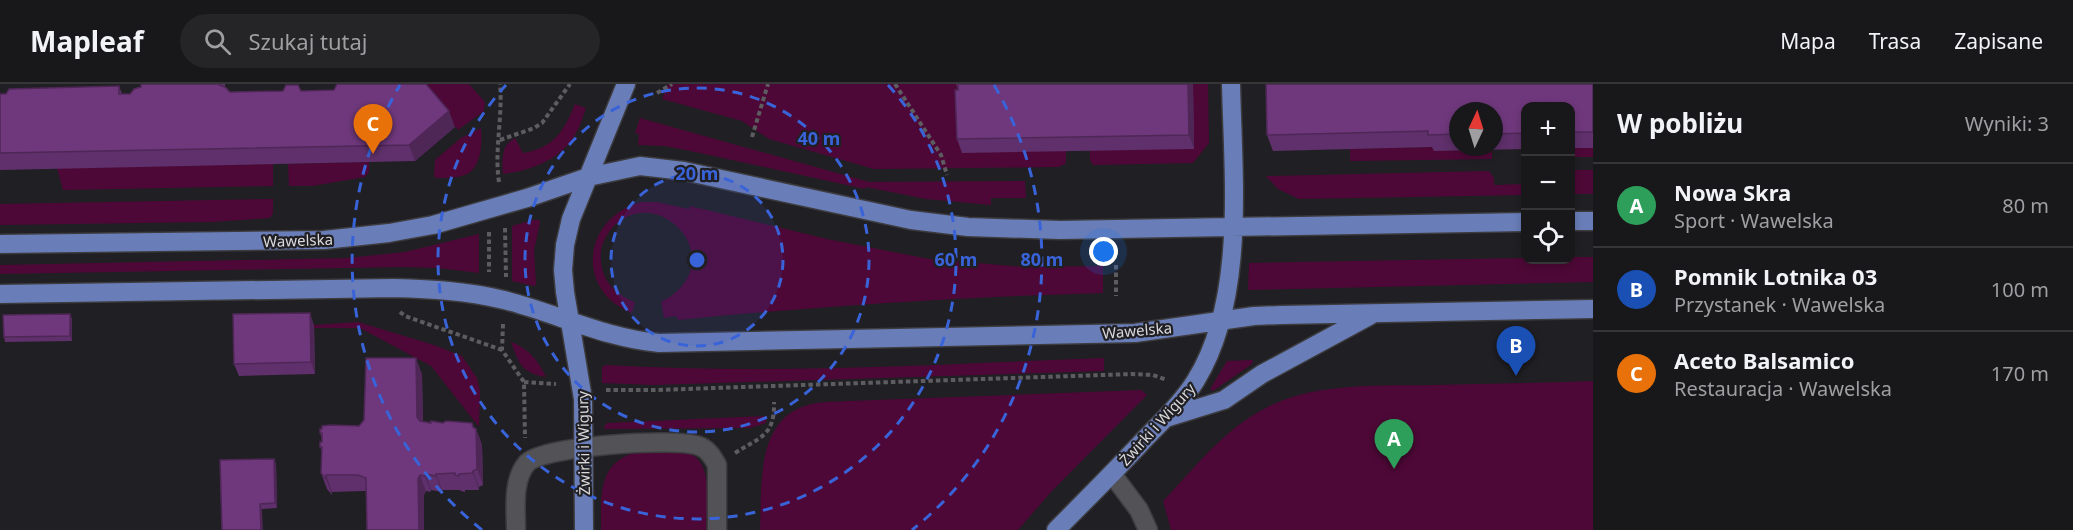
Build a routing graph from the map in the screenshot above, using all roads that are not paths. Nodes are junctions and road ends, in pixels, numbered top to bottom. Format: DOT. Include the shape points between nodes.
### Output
graph roads {
  1 [pos="626,84"];
  2 [pos="1231,84"];
  3 [pos="588,177"];
  4 [pos="1575,221"];
  5 [pos="1593,221"];
  6 [pos="1521,222"];
  7 [pos="1233,227"];
  8 [pos="0,244"];
  9 [pos="0,294"];
  10 [pos="1593,309"];
  11 [pos="1375,313"];
  12 [pos="1222,321"];
  13 [pos="571,322"];
  14 [pos="1165,419"];
  15 [pos="584,447"];
  16 [pos="1112,474"];
  17 [pos="516,530"];
  18 [pos="584,530"];
  19 [pos="717,530"];
  20 [pos="1056,530"];
  21 [pos="1148,530"];
  1 -- 3 [label="main road, Żwirki i Wigury"];
  2 -- 7 [label="main road, Żwirki i Wigury"];
  3 -- 7 [label="main road, Wawelska" via="624,168 655,167 885,215 968,227"];
  3 -- 8 [label="main road, Wawelska" via="433,225 371,236"];
  3 -- 13 [label="main road, Żwirki i Wigury" via="565,245 564,282"];
  4 -- 5 [label="main road"];
  6 -- 7 [label="main road"];
  7 -- 12 [label="main road, Żwirki i Wigury"];
  9 -- 13 [label="main road" via="445,290 505,300"];
  10 -- 11 [label="main road, Wawelska"];
  11 -- 12 [label="main road, Wawelska"];
  11 -- 14 [label="main road" via="1276,366 1224,400"];
  12 -- 13 [label="main road, Wawelska" via="1135,333 680,343 623,338"];
  12 -- 14 [label="main road, Żwirki i Wigury" via="1196,381"];
  13 -- 15 [label="main road, Żwirki i Wigury" via="582,387"];
  14 -- 16 [label="main road, Żwirki i Wigury"];
  15 -- 17 [label="street" via="536,458 525,466 517,489"];
  15 -- 18 [label="main road, Żwirki i Wigury"];
  15 -- 19 [label="street" via="688,443 706,449 717,465"];
  16 -- 20 [label="main road, Żwirki i Wigury"];
  16 -- 21 [label="street" via="1139,510"];
}
